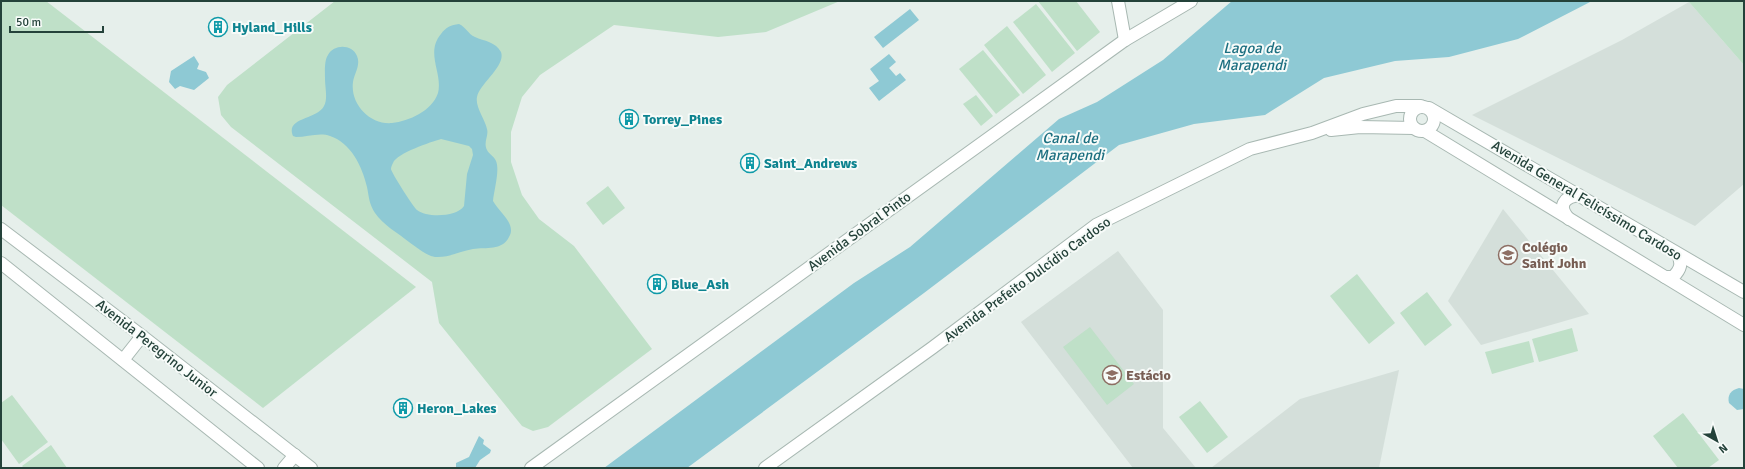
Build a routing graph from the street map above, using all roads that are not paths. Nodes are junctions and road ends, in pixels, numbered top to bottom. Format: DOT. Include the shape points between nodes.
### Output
graph roads {
  1 [pos="1118,1"];
  2 [pos="1191,1"];
  3 [pos="1125,40"];
  4 [pos="1425,107"];
  5 [pos="1419,130"];
  6 [pos="1312,132"];
  7 [pos="1579,195"];
  8 [pos="1569,219"];
  9 [pos="1,229"];
  10 [pos="1678,254"];
  11 [pos="1,263"];
  12 [pos="1665,277"];
  13 [pos="1744,292"];
  14 [pos="1744,325"];
  15 [pos="142,336"];
  16 [pos="123,360"];
  17 [pos="295,455"];
  18 [pos="258,468"];
  19 [pos="284,468"];
  20 [pos="311,468"];
  21 [pos="531,468"];
  22 [pos="765,468"];
  1 -- 3 [label="street"];
  2 -- 3 [label="street, Avenida Sobral Pinto"];
  3 -- 21 [label="street, Avenida Sobral Pinto"];
  4 -- 5 [label="street" via="1418,107 1411,113 1410,121"];
  4 -- 5 [label="street" via="1432,111 1435,119 1432,127"];
  4 -- 6 [label="street" via="1396,106 1363,114"];
  4 -- 7 [label="street, Avenida General Felicíssimo Cardoso"];
  5 -- 6 [label="street" via="1360,127"];
  5 -- 8 [label="street, Avenida General Felicíssimo Cardoso"];
  6 -- 22 [label="street, Avenida Prefeito Dulcídio Cardoso" via="1250,149 1096,224 932,348"];
  7 -- 8 [label="street" via="1571,196 1564,204 1563,213"];
  7 -- 10 [label="street, Avenida General Felicíssimo Cardoso"];
  8 -- 12 [label="street, Avenida General Felicíssimo Cardoso"];
  9 -- 15 [label="street, Avenida Peregrino Junior"];
  10 -- 12 [label="street" via="1681,262 1679,271 1673,277"];
  10 -- 13 [label="street, Avenida General Felicíssimo Cardoso"];
  11 -- 16 [label="street"];
  12 -- 14 [label="street, Avenida General Felicíssimo Cardoso"];
  15 -- 16 [label="street"];
  15 -- 17 [label="street, Avenida Peregrino Junior"];
  16 -- 18 [label="street"];
  17 -- 19 [label="street"];
  17 -- 20 [label="street, Avenida Peregrino Junior"];
}
